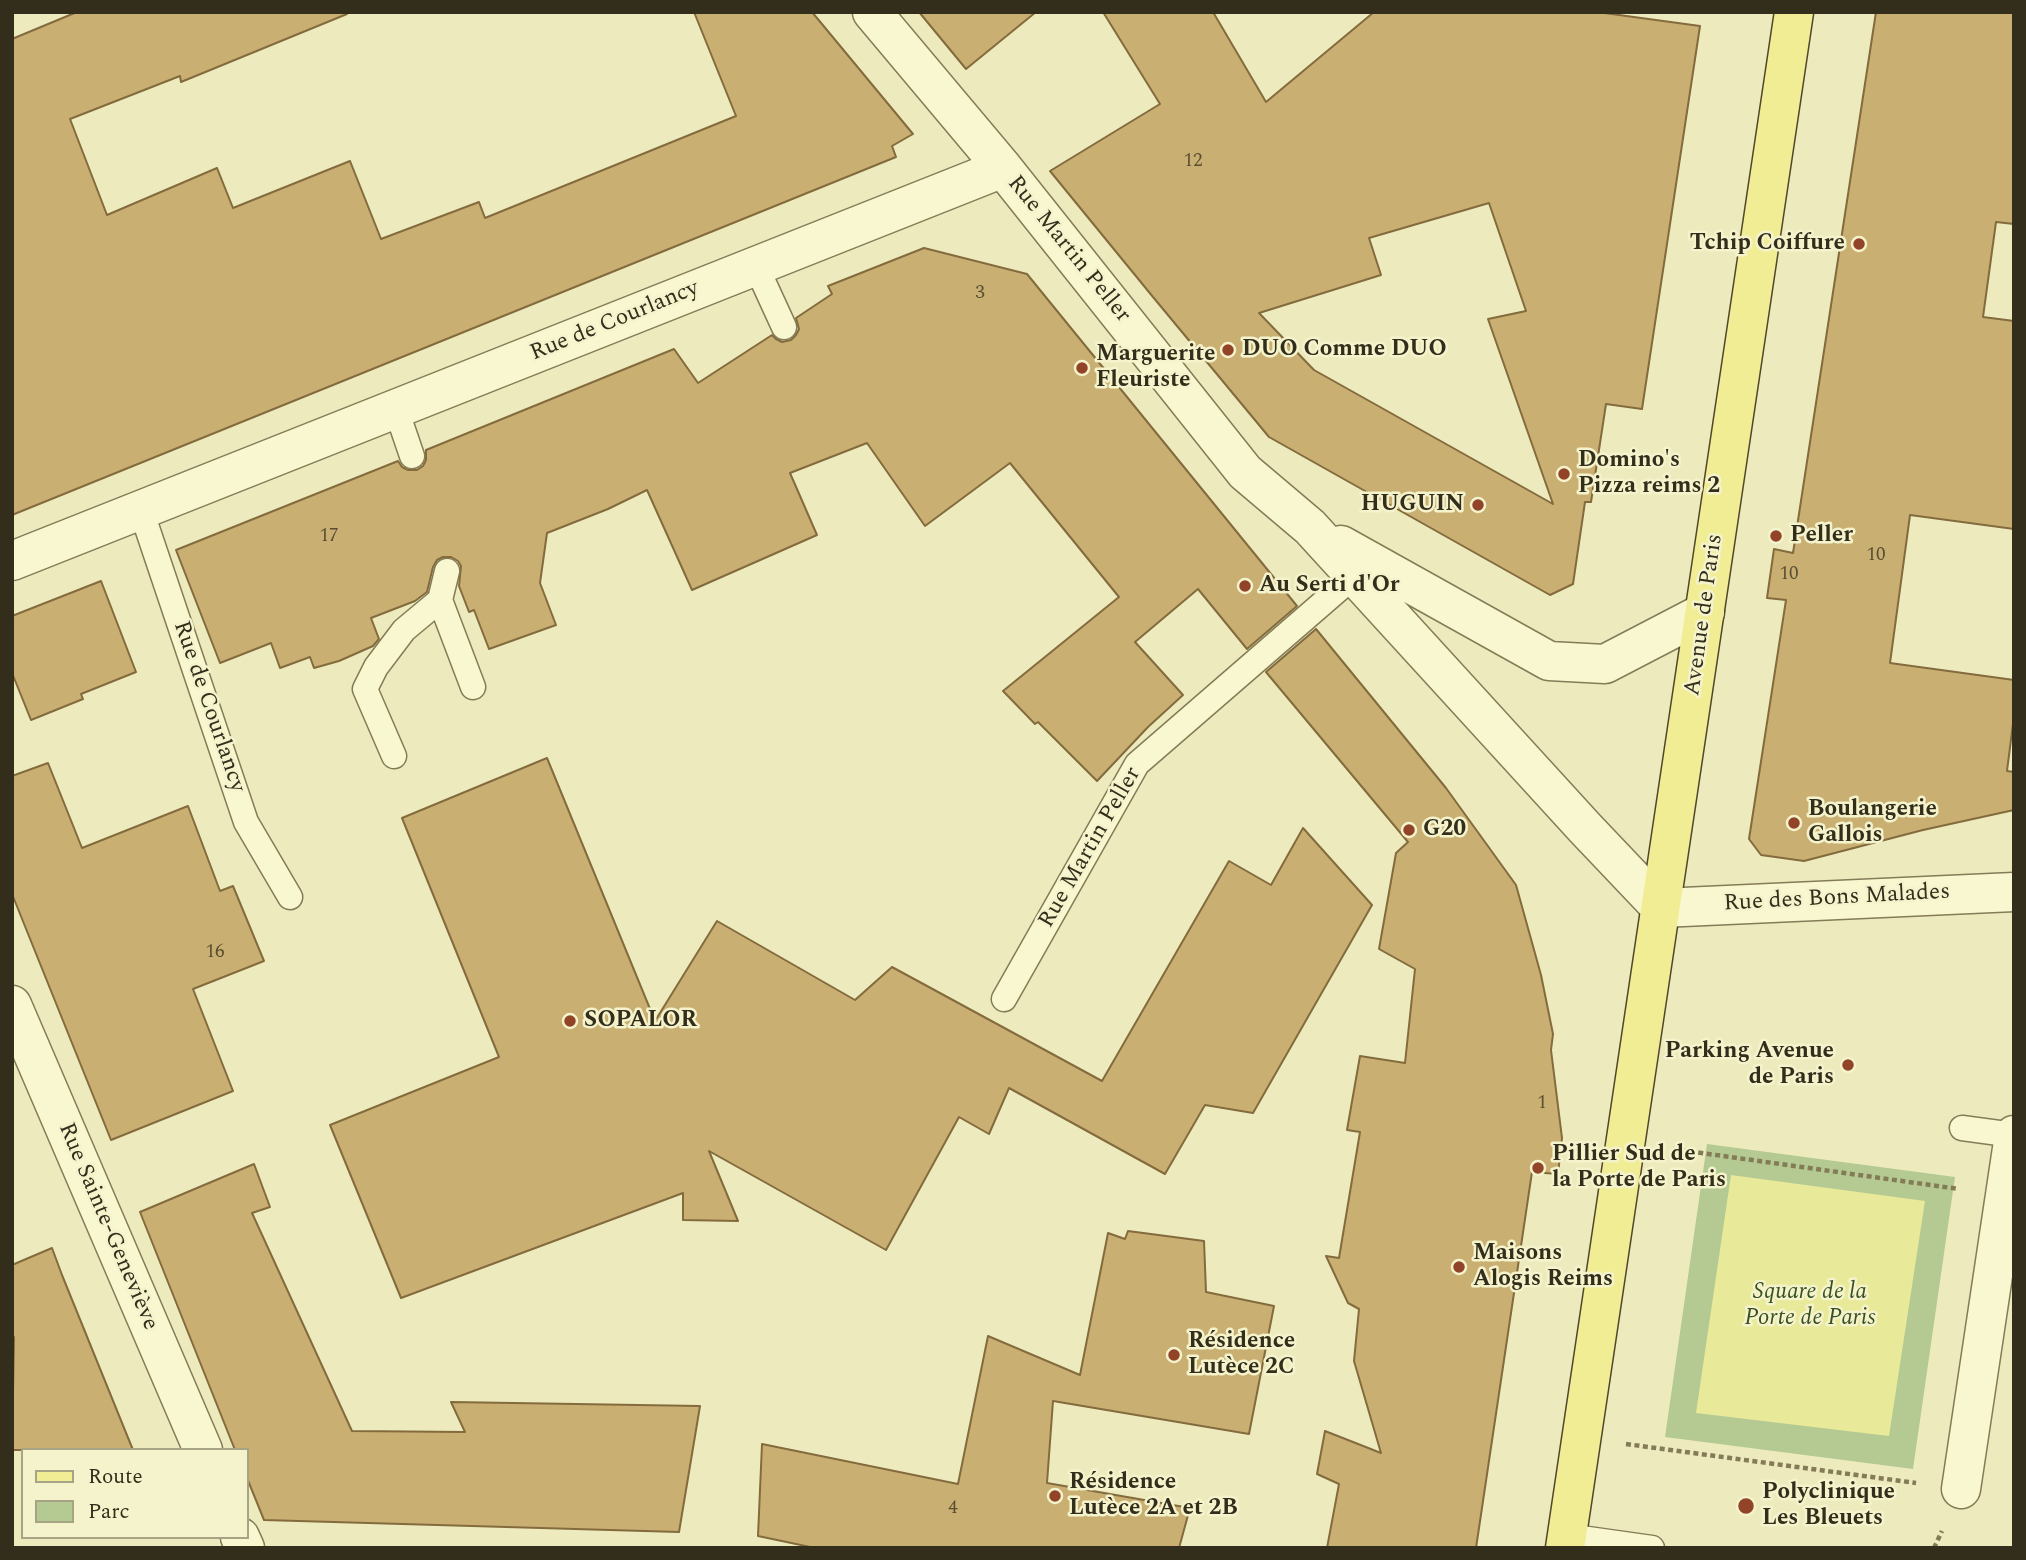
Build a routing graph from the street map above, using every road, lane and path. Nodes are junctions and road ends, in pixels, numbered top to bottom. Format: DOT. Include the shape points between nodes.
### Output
graph roads {
  1 [pos="872,12"];
  2 [pos="1794,12"];
  3 [pos="1003,168"];
  4 [pos="756,266"];
  5 [pos="784,327"];
  6 [pos="396,409"];
  7 [pos="412,456"];
  8 [pos="141,510"];
  9 [pos="1310,527"];
  10 [pos="12,562"];
  11 [pos="447,571"];
  12 [pos="1354,576"];
  13 [pos="440,600"];
  14 [pos="1705,612"];
  15 [pos="473,687"];
  16 [pos="394,756"];
  17 [pos="2014,892"];
  18 [pos="290,897"];
  19 [pos="1661,908"];
  20 [pos="1004,999"];
  21 [pos="12,1005"];
  22 [pos="1962,1128"];
  23 [pos="2014,1135"];
  24 [pos="1626,1142"];
  25 [pos="2005,1195"];
  26 [pos="1582,1438"];
  27 [pos="202,1448"];
  28 [pos="1961,1489"];
  29 [pos="1566,1542"];
  30 [pos="1652,1548"];
  1 -- 3 [label="street, Rue Martin Peller"];
  2 -- 14 [label="main road, Avenue de Paris"];
  3 -- 4 [label="street, Rue de Courlancy"];
  3 -- 9 [label="street, Rue Martin Peller" via="1245,472"];
  4 -- 5 [label="lane"];
  4 -- 6 [label="street, Rue de Courlancy"];
  6 -- 7 [label="lane"];
  6 -- 8 [label="street, Rue de Courlancy"];
  8 -- 10 [label="street, Rue de Courlancy"];
  8 -- 18 [label="lane, Rue de Courlancy" via="246,822"];
  9 -- 12 [label="street, Rue Martin Peller"];
  9 -- 14 [label="street" via="1549,661 1605,664"];
  11 -- 13 [label="lane"];
  12 -- 19 [label="street, Rue Martin Peller"];
  12 -- 20 [label="lane, Rue Martin Peller" via="1137,764"];
  13 -- 15 [label="lane"];
  13 -- 16 [label="lane" via="404,631 365,689"];
  14 -- 19 [label="main road, Avenue de Paris"];
  17 -- 19 [label="street, Rue des Bons Malades"];
  19 -- 24 [label="main road, Avenue de Paris"];
  21 -- 27 [label="street, Rue Sainte-Geneviève"];
  22 -- 23 [label="lane"];
  23 -- 25 [label="street"];
  24 -- 25 [label="path"];
  24 -- 26 [label="main road, Avenue de Paris"];
  25 -- 28 [label="street"];
  26 -- 28 [label="path"];
  26 -- 29 [label="main road, Avenue de Paris"];
  29 -- 30 [label="lane"];
}
